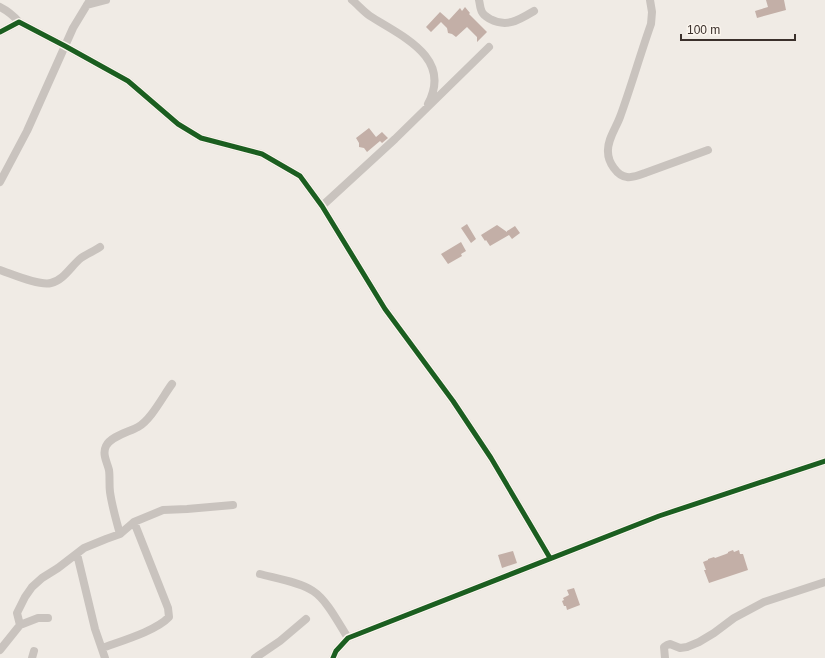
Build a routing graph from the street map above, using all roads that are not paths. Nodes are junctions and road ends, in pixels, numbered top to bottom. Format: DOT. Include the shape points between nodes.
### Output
graph roads {
  1 [pos="106,0"];
  2 [pos="352,0"];
  3 [pos="479,0"];
  4 [pos="650,0"];
  5 [pos="88,2"];
  6 [pos="0,7"];
  7 [pos="534,11"];
  8 [pos="19,22"];
  9 [pos="0,32"];
  10 [pos="65,46"];
  11 [pos="488,47"];
  12 [pos="426,108"];
  13 [pos="708,150"];
  14 [pos="0,182"];
  15 [pos="322,206"];
  16 [pos="100,247"];
  17 [pos="0,270"];
  18 [pos="172,384"];
  19 [pos="825,461"];
  20 [pos="233,505"];
  21 [pos="134,522"];
  22 [pos="120,534"];
  23 [pos="77,554"];
  24 [pos="550,558"];
  25 [pos="260,574"];
  26 [pos="825,582"];
  27 [pos="48,618"];
  28 [pos="306,619"];
  29 [pos="20,625"];
  30 [pos="348,638"];
  31 [pos="102,648"];
  32 [pos="0,650"];
  33 [pos="105,658"];
  34 [pos="255,658"];
  35 [pos="333,658"];
  36 [pos="665,658"];
  1 -- 5 [label="street"];
  2 -- 12 [label="street" via="368,15 414,44 425,54 434,79 431,99"];
  3 -- 7 [label="street" via="484,15 499,22 520,20"];
  4 -- 13 [label="street" via="651,24 609,143 609,160 620,175 628,178"];
  5 -- 10 [label="street"];
  6 -- 8 [label="street"];
  8 -- 9 [label="street"];
  8 -- 10 [label="street"];
  10 -- 14 [label="street" via="27,131"];
  10 -- 15 [label="street" via="128,81 178,124 201,138 262,154 300,176"];
  11 -- 12 [label="street"];
  12 -- 15 [label="street"];
  15 -- 24 [label="street" via="385,309 453,401 491,458"];
  16 -- 17 [label="street" via="82,257 61,278 50,283 36,282"];
  18 -- 22 [label="street" via="139,427 110,441 106,447 110,491"];
  19 -- 24 [label="street" via="659,516"];
  20 -- 21 [label="street" via="162,510"];
  21 -- 22 [label="street"];
  21 -- 31 [label="street" via="168,608 169,617 148,631"];
  22 -- 23 [label="street"];
  23 -- 29 [label="street" via="32,587 17,613"];
  23 -- 31 [label="street"];
  24 -- 30 [label="street"];
  25 -- 30 [label="street" via="314,591 323,600"];
  26 -- 36 [label="street" via="764,602 687,647 666,645"];
  27 -- 29 [label="street" via="38,618"];
  28 -- 34 [label="street"];
  29 -- 32 [label="street"];
  30 -- 35 [label="street"];
  31 -- 33 [label="street"];
}
